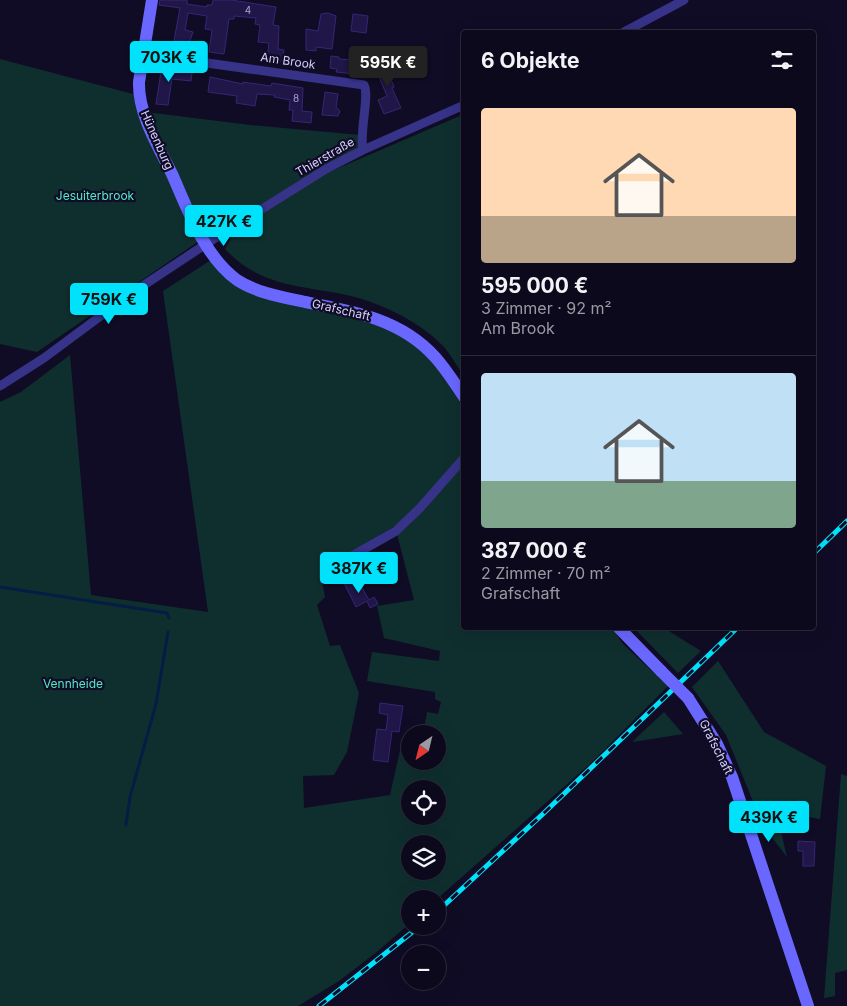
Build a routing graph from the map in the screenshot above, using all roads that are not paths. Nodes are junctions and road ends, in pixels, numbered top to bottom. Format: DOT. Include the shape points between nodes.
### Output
graph roads {
  1 [pos="152,0"];
  2 [pos="684,0"];
  3 [pos="628,30"];
  4 [pos="143,54"];
  5 [pos="461,106"];
  6 [pos="362,150"];
  7 [pos="206,244"];
  8 [pos="0,386"];
  9 [pos="461,394"];
  10 [pos="461,461"];
  11 [pos="329,569"];
  12 [pos="621,630"];
  13 [pos="808,1006"];
  1 -- 4 [label="street, Hünenburg"];
  2 -- 3 [label="street"];
  4 -- 6 [label="street, Am Brook" via="360,83 366,88 360,135"];
  4 -- 7 [label="street, Hünenburg" via="138,95 143,112"];
  5 -- 6 [label="street, Thierstraße"];
  6 -- 7 [label="street, Thierstraße"];
  7 -- 8 [label="street, Thierstraße"];
  7 -- 9 [label="street, Grafschaft" via="225,269 251,288 355,311 404,331 436,358"];
  10 -- 11 [label="street" via="396,531"];
  12 -- 13 [label="street, Grafschaft, bridge" via="688,698 717,744 732,777"];
}
